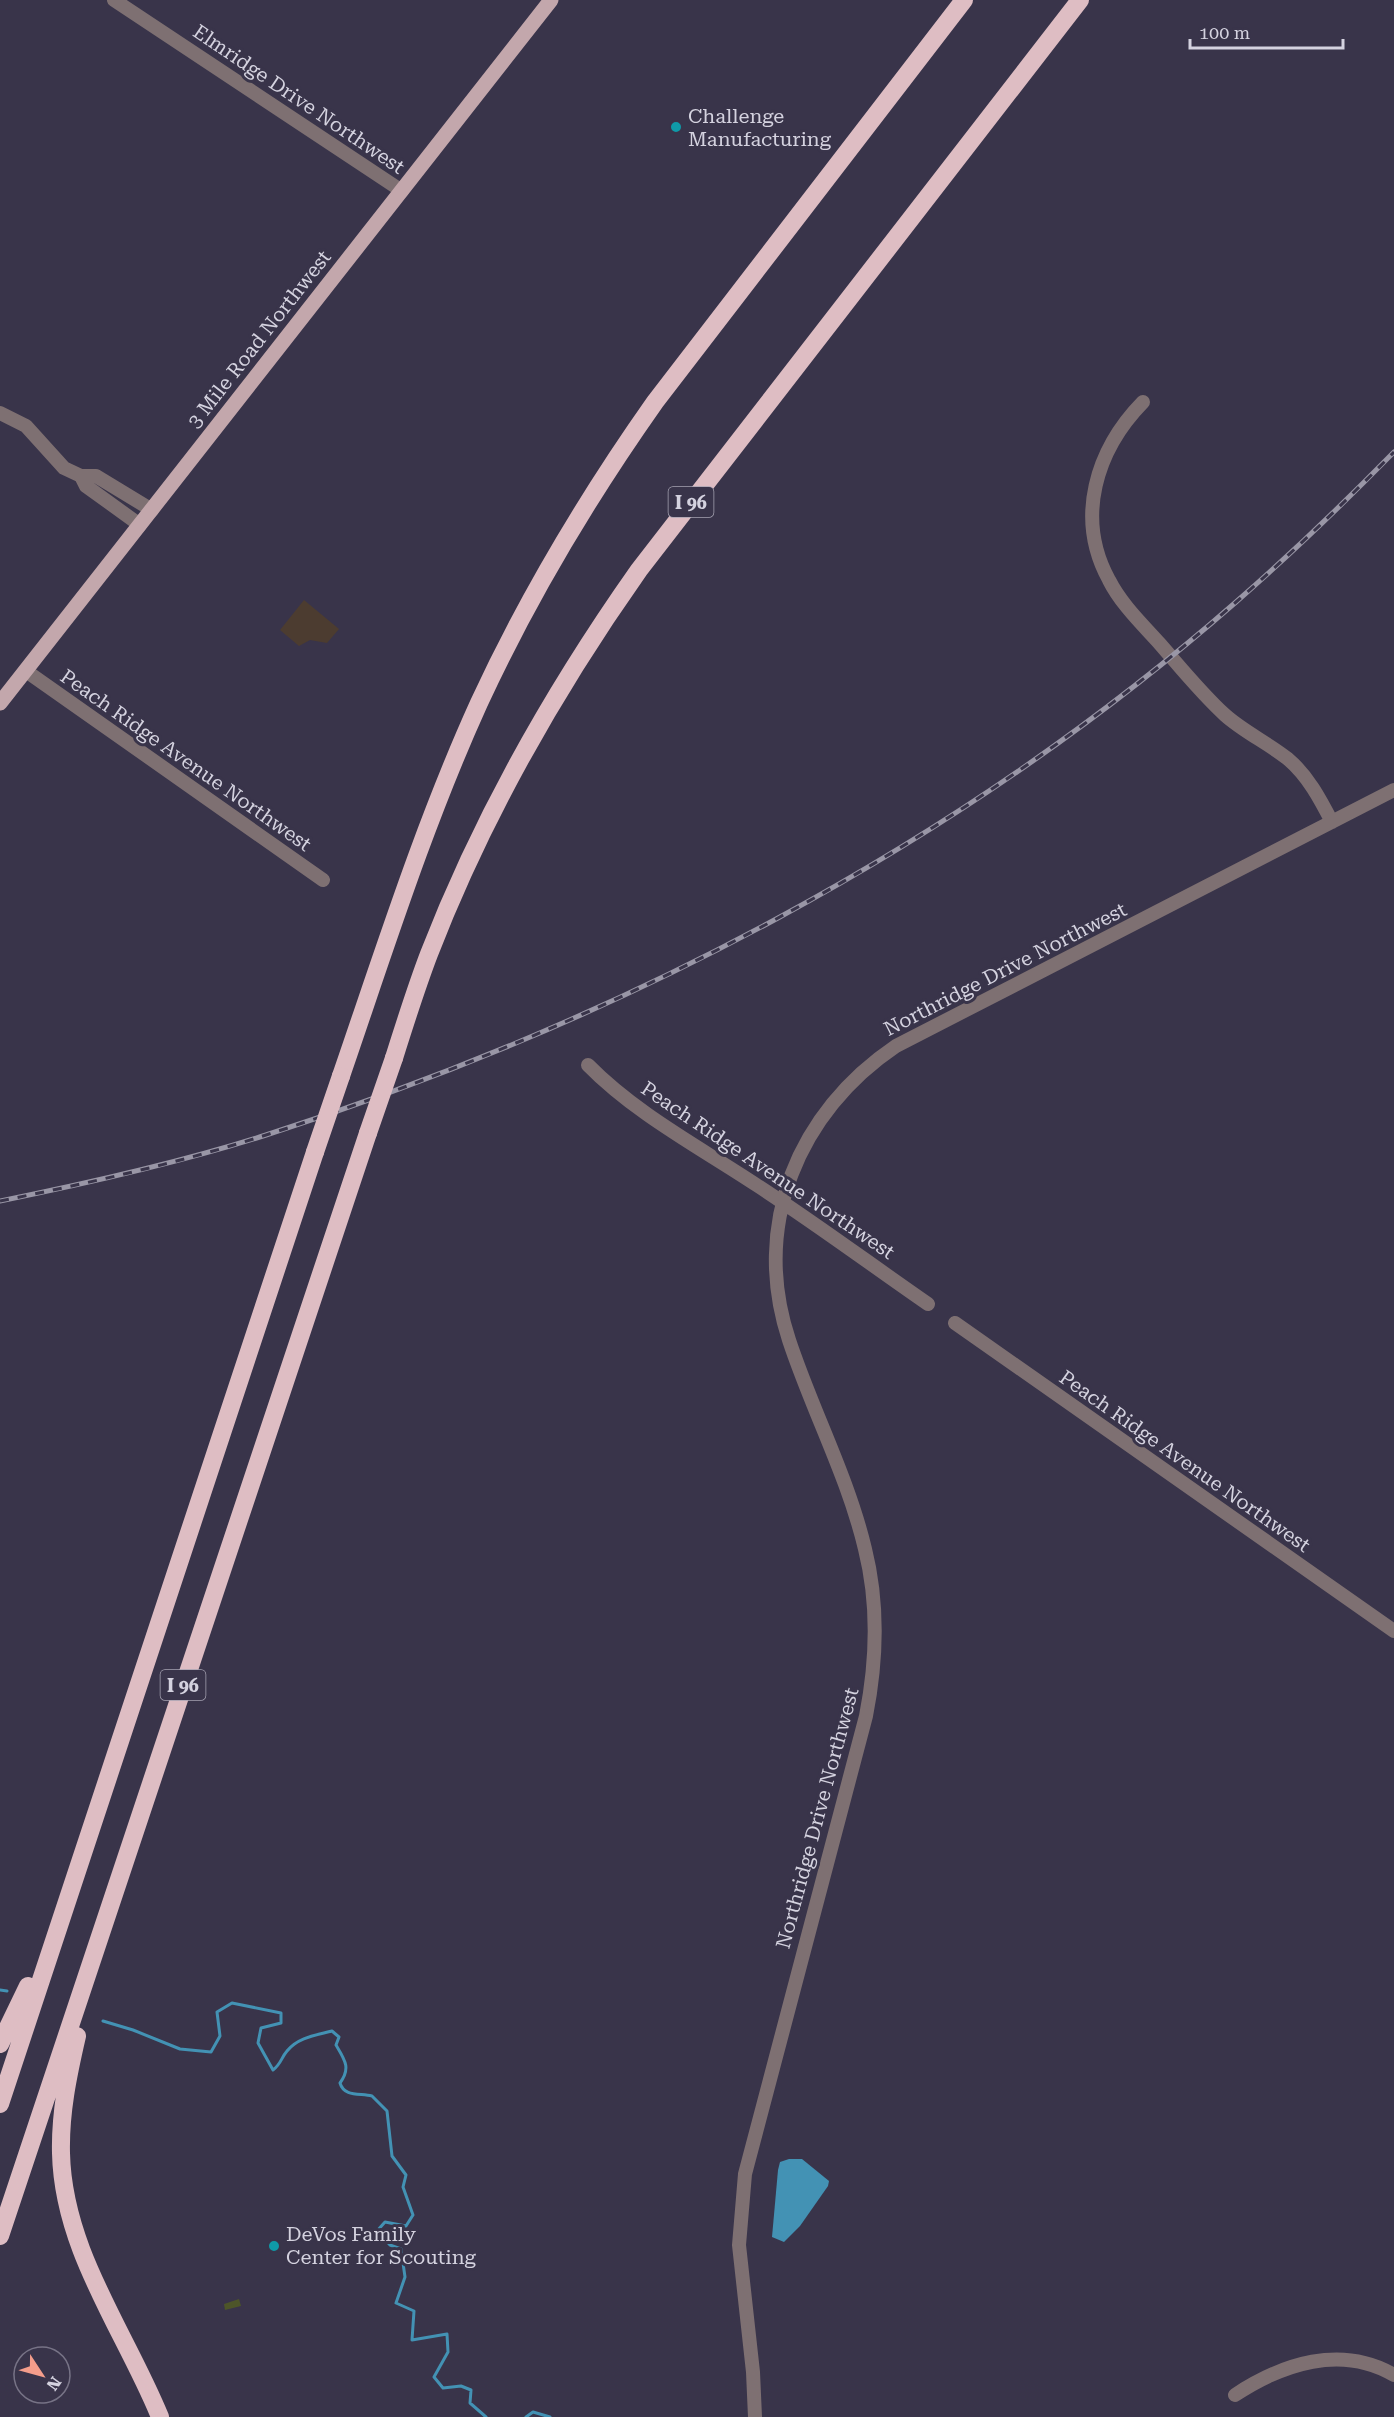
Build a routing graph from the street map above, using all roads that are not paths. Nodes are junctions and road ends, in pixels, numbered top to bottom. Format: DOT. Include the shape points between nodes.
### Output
graph roads {
  1 [pos="114,0"];
  2 [pos="551,0"];
  3 [pos="964,0"];
  4 [pos="1080,0"];
  5 [pos="402,191"];
  6 [pos="1143,402"];
  7 [pos="0,413"];
  8 [pos="81,476"];
  9 [pos="152,510"];
  10 [pos="140,525"];
  11 [pos="26,671"];
  12 [pos="0,703"];
  13 [pos="1394,790"];
  14 [pos="1332,822"];
  15 [pos="324,880"];
  16 [pos="588,1065"];
  17 [pos="783,1202"];
  18 [pos="928,1304"];
  19 [pos="955,1323"];
  20 [pos="1394,1631"];
  21 [pos="85,1845"];
  22 [pos="106,1920"];
  23 [pos="0,2044"];
  24 [pos="0,2104"];
  25 [pos="0,2236"];
  26 [pos="1394,2375"];
  27 [pos="1235,2395"];
  28 [pos="160,2417"];
  29 [pos="754,2417"];
  1 -- 5 [label="street, Elmridge Drive Northwest"];
  2 -- 5 [label="main road, 3 Mile Road Northwest"];
  3 -- 21 [label="highway, I 96, bridge" via="655,402 549,569 492,675 417,853"];
  4 -- 22 [label="highway, I 96, bridge" via="674,524 596,632 534,734 462,876 428,955"];
  5 -- 9 [label="main road, 3 Mile Road Northwest"];
  6 -- 14 [label="street" via="1112,440 1094,490 1093,532 1104,570 1129,609 1216,706 1302,773"];
  7 -- 8 [label="street" via="27,426 64,468"];
  8 -- 9 [label="street" via="96,476"];
  8 -- 10 [label="street" via="86,486"];
  9 -- 10 [label="main road, 3 Mile Road Northwest"];
  10 -- 11 [label="main road, 3 Mile Road Northwest"];
  11 -- 12 [label="main road, 3 Mile Road Northwest"];
  11 -- 15 [label="street, Peach Ridge Avenue Northwest"];
  13 -- 14 [label="street, Northridge Drive Northwest"];
  14 -- 17 [label="street, Northridge Drive Northwest" via="885,1053 846,1086 823,1114 796,1160"];
  16 -- 17 [label="street, Peach Ridge Avenue Northwest" via="649,1113"];
  17 -- 18 [label="street, Peach Ridge Avenue Northwest"];
  17 -- 29 [label="street, Northridge Drive Northwest" via="776,1255 781,1310 860,1528 873,1585 875,1645 866,1716 745,2174 739,2245"];
  19 -- 20 [label="street, Peach Ridge Avenue Northwest"];
  21 -- 23 [label="highway"];
  21 -- 24 [label="highway, I 96"];
  22 -- 25 [label="highway, I 96"];
  22 -- 28 [label="highway" via="65,2092 62,2168 80,2249"];
  26 -- 27 [label="street" via="1359,2362 1303,2362 1278,2370"];
}
